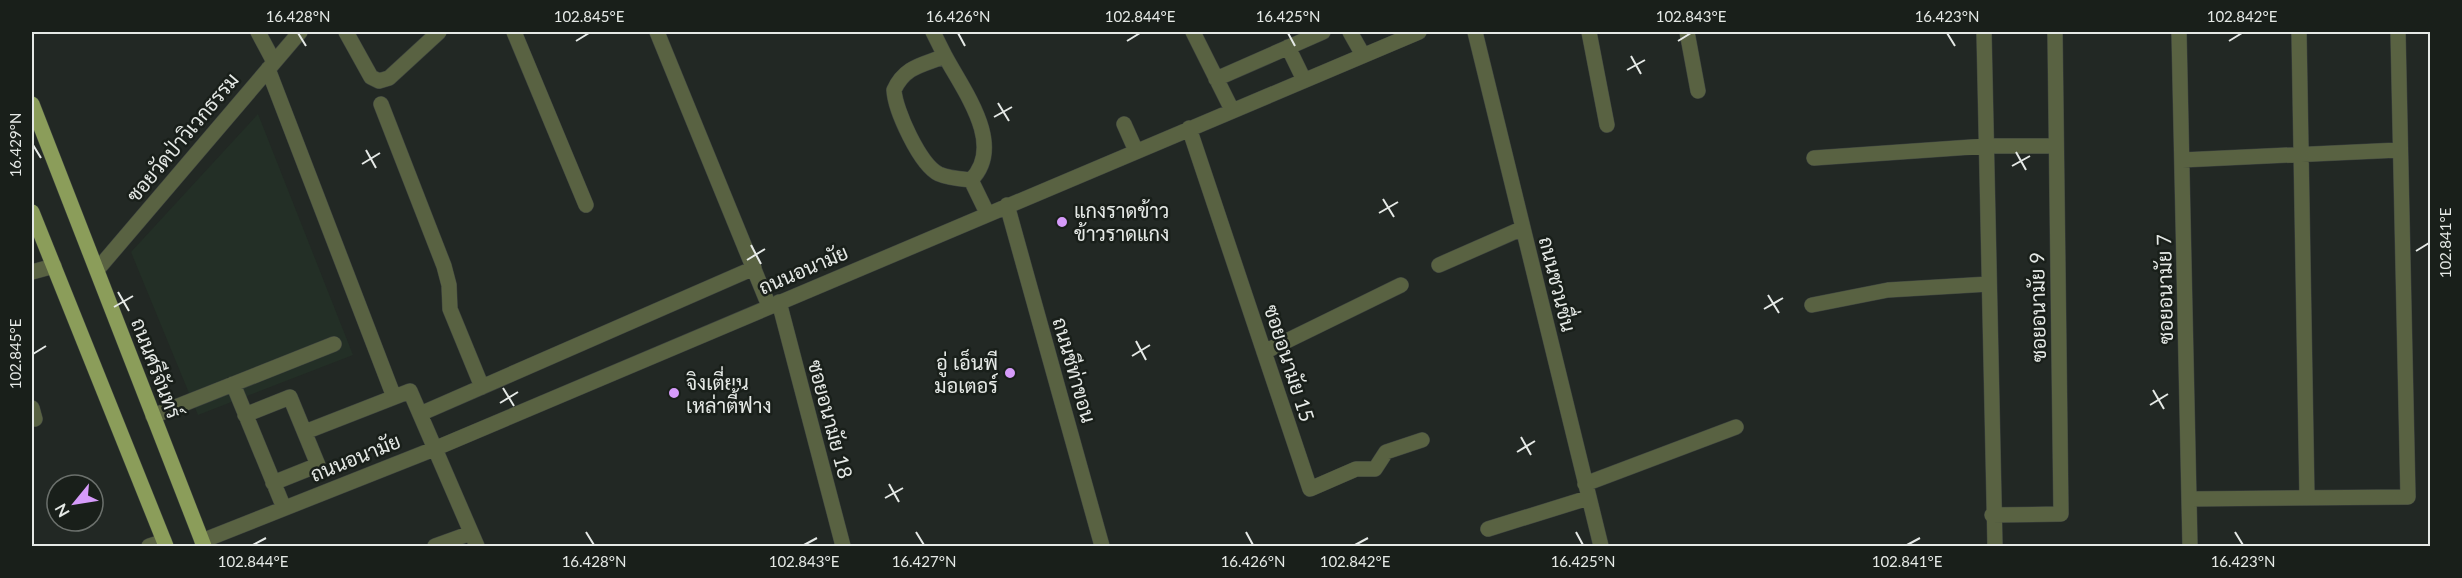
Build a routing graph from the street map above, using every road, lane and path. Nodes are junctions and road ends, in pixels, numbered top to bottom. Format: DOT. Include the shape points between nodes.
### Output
graph roads {
  1 [pos="258,32"];
  2 [pos="300,32"];
  3 [pos="346,32"];
  4 [pos="439,32"];
  5 [pos="514,32"];
  6 [pos="657,32"];
  7 [pos="933,32"];
  8 [pos="1193,32"];
  9 [pos="1323,32"];
  10 [pos="1350,32"];
  11 [pos="1419,32"];
  12 [pos="1475,32"];
  13 [pos="1589,32"];
  14 [pos="1687,32"];
  15 [pos="1984,32"];
  16 [pos="2055,32"];
  17 [pos="2179,32"];
  18 [pos="2299,32"];
  19 [pos="2398,32"];
  20 [pos="1288,47"];
  21 [pos="1363,55"];
  22 [pos="945,56"];
  23 [pos="271,66"];
  24 [pos="1216,79"];
  25 [pos="1304,80"];
  26 [pos="1698,91"];
  27 [pos="32,104"];
  28 [pos="381,104"];
  29 [pos="1232,110"];
  30 [pos="1124,124"];
  31 [pos="1607,125"];
  32 [pos="1189,129"];
  33 [pos="1986,146"];
  34 [pos="2056,146"];
  35 [pos="2399,150"];
  36 [pos="1136,151"];
  37 [pos="2301,153"];
  38 [pos="1814,158"];
  39 [pos="2182,160"];
  40 [pos="971,180"];
  41 [pos="586,205"];
  42 [pos="1007,205"];
  43 [pos="32,212"];
  44 [pos="987,213"];
  45 [pos="1523,228"];
  46 [pos="1439,265"];
  47 [pos="54,266"];
  48 [pos="754,268"];
  49 [pos="97,270"];
  50 [pos="32,272"];
  51 [pos="1989,284"];
  52 [pos="1401,285"];
  53 [pos="774,304"];
  54 [pos="1812,305"];
  55 [pos="334,344"];
  56 [pos="1264,352"];
  57 [pos="233,384"];
  58 [pos="482,387"];
  59 [pos="394,397"];
  60 [pos="420,414"];
  61 [pos="245,415"];
  62 [pos="153,416"];
  63 [pos="1736,427"];
  64 [pos="304,432"];
  65 [pos="1422,440"];
  66 [pos="434,449"];
  67 [pos="273,483"];
  68 [pos="1587,491"];
  69 [pos="2307,498"];
  70 [pos="2190,499"];
  71 [pos="284,508"];
  72 [pos="1992,515"];
  73 [pos="1488,529"];
  74 [pos="474,540"];
  75 [pos="160,545"];
  76 [pos="198,545"];
  77 [pos="435,546"];
  78 [pos="843,546"];
  79 [pos="1102,546"];
  80 [pos="1601,546"];
  81 [pos="1995,546"];
  82 [pos="2190,546"];
  1 -- 23 [label="street"];
  2 -- 23 [label="street, ซอยวัดป่าวิเวกธรรม"];
  3 -- 4 [label="street" via="371,77 379,81 389,78"];
  5 -- 41 [label="street"];
  6 -- 48 [label="street, ซอยอนามัย 18"];
  7 -- 22 [label="street"];
  8 -- 24 [label="street"];
  9 -- 20 [label="street"];
  10 -- 21 [label="street"];
  11 -- 21 [label="street, ถนนอนามัย"];
  12 -- 45 [label="street, ถนนชวนชื่น"];
  13 -- 31 [label="street"];
  14 -- 26 [label="street"];
  15 -- 33 [label="street"];
  16 -- 34 [label="street, ซอยอนามัย 9"];
  17 -- 39 [label="street, ซอยอนามัย 7"];
  18 -- 37 [label="street"];
  19 -- 35 [label="street"];
  20 -- 24 [label="street"];
  20 -- 25 [label="street"];
  21 -- 25 [label="street, ถนนอนามัย"];
  22 -- 40 [label="street" via="984,134 983,158"];
  22 -- 40 [label="street" via="908,70 894,90 895,102 924,163 938,174"];
  23 -- 49 [label="street, ซอยวัดป่าวิเวกธรรม"];
  23 -- 59 [label="street"];
  24 -- 29 [label="street"];
  25 -- 29 [label="street, ถนนอนามัย"];
  27 -- 49 [label="main road, ถนนศรีจันทร์"];
  28 -- 58 [label="street" via="444,266 450,309"];
  29 -- 32 [label="street, ถนนอนามัย"];
  30 -- 36 [label="street"];
  32 -- 36 [label="street, ถนนอนามัย"];
  32 -- 56 [label="street, ซอยอนามัย 15"];
  33 -- 34 [label="street"];
  33 -- 38 [label="street"];
  33 -- 51 [label="street"];
  34 -- 72 [label="street, ซอยอนามัย 9" via="2061,514"];
  35 -- 37 [label="street"];
  35 -- 69 [label="street" via="2408,497"];
  36 -- 42 [label="street, ถนนอนามัย"];
  37 -- 39 [label="street"];
  37 -- 69 [label="street"];
  39 -- 70 [label="street, ซอยอนามัย 7"];
  40 -- 44 [label="street"];
  42 -- 44 [label="street, ถนนอนามัย"];
  42 -- 79 [label="street, ถนนชีท่าขอน"];
  43 -- 47 [label="main road"];
  44 -- 53 [label="street, ถนนอนามัย"];
  45 -- 46 [label="street"];
  45 -- 68 [label="street, ถนนชวนชื่น"];
  47 -- 50 [label="street"];
  47 -- 75 [label="main road"];
  48 -- 53 [label="street, ซอยอนามัย 18"];
  48 -- 58 [label="street"];
  49 -- 62 [label="main road, ถนนศรีจันทร์"];
  51 -- 54 [label="street" via="1888,290"];
  51 -- 72 [label="street"];
  52 -- 56 [label="street"];
  53 -- 66 [label="street, ถนนอนามัย"];
  53 -- 78 [label="street, ซอยอนามัย 18"];
  55 -- 57 [label="street"];
  56 -- 65 [label="street, ซอยอนามัย 15" via="1310,489 1356,469 1375,469 1386,452"];
  57 -- 61 [label="street"];
  57 -- 62 [label="street"];
  58 -- 60 [label="street"];
  59 -- 60 [label="street" via="410,391"];
  59 -- 64 [label="street"];
  60 -- 66 [label="street"];
  61 -- 64 [label="street" via="290,397"];
  61 -- 67 [label="street"];
  62 -- 76 [label="main road, ถนนศรีจันทร์"];
  63 -- 68 [label="street"];
  64 -- 67 [label="street" via="318,465"];
  66 -- 71 [label="street, ถนนอนามัย"];
  66 -- 74 [label="street"];
  67 -- 71 [label="street"];
  68 -- 73 [label="street"];
  68 -- 80 [label="street, ถนนชวนชื่น"];
  69 -- 70 [label="street"];
  70 -- 82 [label="street, ซอยอนามัย 7"];
  71 -- 76 [label="street, ถนนอนามัย"];
  72 -- 81 [label="street"];
  74 -- 77 [label="street"];
}
